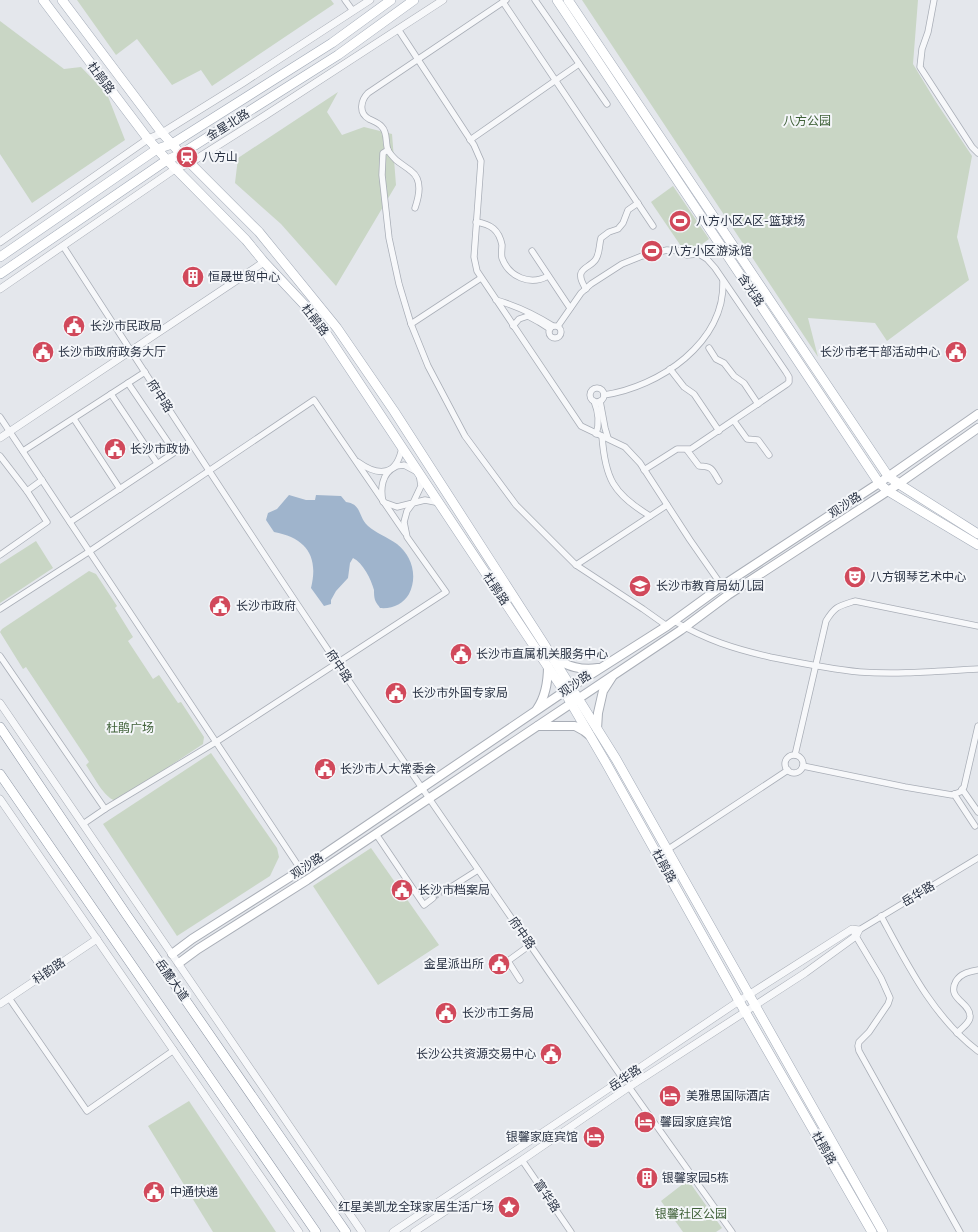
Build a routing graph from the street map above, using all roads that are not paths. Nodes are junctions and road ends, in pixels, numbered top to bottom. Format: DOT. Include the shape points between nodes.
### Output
graph roads {
  1 [pos="43,0"];
  2 [pos="62,0"];
  3 [pos="345,0"];
  4 [pos="370,0"];
  5 [pos="391,0"];
  6 [pos="414,0"];
  7 [pos="443,0"];
  8 [pos="535,0"];
  9 [pos="557,0"];
  10 [pos="568,0"];
  11 [pos="934,0"];
  12 [pos="505,1"];
  13 [pos="353,11"];
  14 [pos="398,29"];
  15 [pos="418,59"];
  16 [pos="579,64"];
  17 [pos="555,80"];
  18 [pos="607,104"];
  19 [pos="162,133"];
  20 [pos="148,139"];
  21 [pos="470,140"];
  22 [pos="172,144"];
  23 [pos="158,149"];
  24 [pos="388,150"];
  25 [pos="978,153"];
  26 [pos="181,154"];
  27 [pos="167,160"];
  28 [pos="190,163"];
  29 [pos="175,169"];
  30 [pos="638,204"];
  31 [pos="415,208"];
  32 [pos="476,222"];
  33 [pos="653,226"];
  34 [pos="0,242"];
  35 [pos="64,246"];
  36 [pos="532,251"];
  37 [pos="0,257"];
  38 [pos="264,262"];
  39 [pos="0,274"];
  40 [pos="548,276"];
  41 [pos="481,278"];
  42 [pos="723,280"];
  43 [pos="586,288"];
  44 [pos="0,289"];
  45 [pos="496,300"];
  46 [pos="570,308"];
  47 [pos="411,324"];
  48 [pos="513,326"];
  49 [pos="553,327"];
  50 [pos="709,348"];
  51 [pos="131,351"];
  52 [pos="670,369"];
  53 [pos="145,372"];
  54 [pos="128,383"];
  55 [pos="111,394"];
  56 [pos="604,395"];
  57 [pos="597,401"];
  58 [pos="758,404"];
  59 [pos="978,414"];
  60 [pos="0,417"];
  61 [pos="74,419"];
  62 [pos="734,421"];
  63 [pos="978,428"];
  64 [pos="719,431"];
  65 [pos="10,432"];
  66 [pos="602,436"];
  67 [pos="0,438"];
  68 [pos="190,442"];
  69 [pos="402,447"];
  70 [pos="687,450"];
  71 [pos="23,451"];
  72 [pos="174,451"];
  73 [pos="769,455"];
  74 [pos="0,456"];
  75 [pos="355,460"];
  76 [pos="157,463"];
  77 [pos="395,466"];
  78 [pos="644,470"];
  79 [pos="209,471"];
  80 [pos="419,473"];
  81 [pos="888,476"];
  82 [pos="42,480"];
  83 [pos="719,481"];
  84 [pos="879,483"];
  85 [pos="899,484"];
  86 [pos="120,489"];
  87 [pos="27,491"];
  88 [pos="888,491"];
  89 [pos="383,502"];
  90 [pos="413,503"];
  91 [pos="440,503"];
  92 [pos="667,505"];
  93 [pos="650,516"];
  94 [pos="70,522"];
  95 [pos="978,534"];
  96 [pos="407,537"];
  97 [pos="978,545"];
  98 [pos="90,551"];
  99 [pos="0,555"];
  100 [pos="576,565"];
  101 [pos="722,586"];
  102 [pos="0,609"];
  103 [pos="674,621"];
  104 [pos="667,626"];
  105 [pos="978,626"];
  106 [pos="685,627"];
  107 [pos="0,656"];
  108 [pos="550,662"];
  109 [pos="337,663"];
  110 [pos="816,667"];
  111 [pos="601,668"];
  112 [pos="978,669"];
  113 [pos="614,674"];
  114 [pos="567,689"];
  115 [pos="574,700"];
  116 [pos="0,703"];
  117 [pos="536,711"];
  118 [pos="537,726"];
  119 [pos="978,726"];
  120 [pos="0,728"];
  121 [pos="597,729"];
  122 [pos="592,738"];
  123 [pos="216,742"];
  124 [pos="795,755"];
  125 [pos="803,766"];
  126 [pos="788,770"];
  127 [pos="0,774"];
  128 [pos="422,789"];
  129 [pos="962,790"];
  130 [pos="954,794"];
  131 [pos="428,798"];
  132 [pos="0,799"];
  133 [pos="105,809"];
  134 [pos="978,812"];
  135 [pos="83,824"];
  136 [pos="975,826"];
  137 [pos="376,834"];
  138 [pos="667,850"];
  139 [pos="978,858"];
  140 [pos="301,870"];
  141 [pos="478,870"];
  142 [pos="448,888"];
  143 [pos="433,898"];
  144 [pos="881,916"];
  145 [pos="856,932"];
  146 [pos="97,939"];
  147 [pos="530,945"];
  148 [pos="172,954"];
  149 [pos="179,963"];
  150 [pos="978,970"];
  151 [pos="520,980"];
  152 [pos="749,995"];
  153 [pos="9,998"];
  154 [pos="739,1001"];
  155 [pos="0,1004"];
  156 [pos="756,1005"];
  157 [pos="746,1012"];
  158 [pos="957,1033"];
  159 [pos="174,1050"];
  160 [pos="978,1051"];
  161 [pos="623,1079"];
  162 [pos="628,1087"];
  163 [pos="522,1160"];
  164 [pos="300,1232"];
  165 [pos="316,1232"];
  166 [pos="346,1232"];
  167 [pos="362,1232"];
  168 [pos="393,1232"];
  169 [pos="414,1232"];
  170 [pos="571,1232"];
  171 [pos="732,1232"];
  172 [pos="872,1232"];
  173 [pos="883,1232"];
  174 [pos="960,1232"];
  1 -- 20 [label="main road, 杜鹃路"];
  2 -- 19 [label="main road, 杜鹃路"];
  3 -- 13 [label="street"];
  4 -- 13 [label="street"];
  5 -- 22 [label="main road, 金星北路" via="332,43"];
  6 -- 26 [label="main road, 金星北路" via="338,55"];
  7 -- 14 [label="street"];
  8 -- 16 [label="street"];
  9 -- 84 [label="main road, 含光路"];
  10 -- 81 [label="main road, 含光路"];
  11 -- 25 [label="street" via="920,67"];
  12 -- 15 [label="street"];
  12 -- 17 [label="street"];
  13 -- 19 [label="street"];
  14 -- 15 [label="street"];
  14 -- 28 [label="street"];
  15 -- 21 [label="street"];
  15 -- 24 [label="street" via="362,98 363,113 382,126"];
  16 -- 17 [label="street"];
  16 -- 18 [label="street"];
  17 -- 21 [label="street"];
  17 -- 30 [label="street"];
  19 -- 20 [label="street"];
  19 -- 22 [label="main road, 杜鹃路"];
  20 -- 23 [label="main road, 杜鹃路"];
  20 -- 34 [label="street"];
  21 -- 32 [label="street" via="480,161"];
  22 -- 23 [label="main road, 金星北路"];
  22 -- 26 [label="main road, 杜鹃路"];
  23 -- 27 [label="main road, 杜鹃路"];
  23 -- 37 [label="main road, 金星北路"];
  24 -- 31 [label="street" via="418,181 419,197"];
  24 -- 47 [label="street" via="383,153 382,175 389,238"];
  26 -- 27 [label="main road, 金星北路"];
  26 -- 28 [label="main road, 杜鹃路"];
  27 -- 29 [label="main road, 杜鹃路"];
  27 -- 39 [label="main road, 金星北路"];
  28 -- 29 [label="street"];
  28 -- 108 [label="main road, 杜鹃路" via="259,232 337,328 394,411"];
  29 -- 35 [label="street"];
  29 -- 38 [label="main road, 杜鹃路" via="246,240"];
  30 -- 33 [label="street"];
  30 -- 43 [label="street" via="628,210 618,229 601,238 599,254 581,274"];
  32 -- 40 [label="street" via="488,224 500,237 501,256 510,272 524,280 534,281"];
  32 -- 41 [label="street" via="474,257"];
  35 -- 44 [label="street"];
  35 -- 51 [label="street, 府中路"];
  36 -- 40 [label="street"];
  38 -- 51 [label="street"];
  38 -- 69 [label="main road, 杜鹃路" via="314,315"];
  40 -- 46 [label="street"];
  41 -- 45 [label="street"];
  41 -- 47 [label="street"];
  42 -- 43 [label="street" via="707,259 699,254 687,255 681,251 667,250 622,264"];
  42 -- 52 [label="street" via="720,309 706,335 689,354"];
  42 -- 58 [label="street" via="789,377 787,384"];
  43 -- 46 [label="street"];
  45 -- 48 [label="street"];
  45 -- 49 [label="street" via="530,312"];
  46 -- 49 [label="street"];
  47 -- 100 [label="street" via="428,366 465,436 516,505"];
  48 -- 49 [label="street" via="518,319 528,316"];
  48 -- 66 [label="street" via="581,426"];
  50 -- 58 [label="street" via="734,376 744,383"];
  51 -- 53 [label="street, 府中路"];
  51 -- 65 [label="street"];
  52 -- 56 [label="street" via="636,387"];
  52 -- 64 [label="street" via="684,387 694,394"];
  53 -- 54 [label="street"];
  53 -- 68 [label="street, 府中路"];
  54 -- 55 [label="street"];
  54 -- 72 [label="street"];
  55 -- 61 [label="street"];
  55 -- 76 [label="street"];
  56 -- 57 [label="street"];
  56 -- 57 [label="street" via="602,389 594,388 590,395"];
  57 -- 66 [label="street" via="598,423"];
  57 -- 66 [label="street" via="605,428"];
  58 -- 62 [label="street"];
  59 -- 81 [label="main road, 观沙路"];
  60 -- 65 [label="street"];
  61 -- 71 [label="street"];
  61 -- 86 [label="street"];
  62 -- 64 [label="street"];
  62 -- 73 [label="street" via="747,439 758,440"];
  63 -- 85 [label="main road, 观沙路"];
  64 -- 70 [label="street"];
  65 -- 67 [label="street"];
  65 -- 71 [label="street"];
  66 -- 78 [label="street" via="625,447"];
  66 -- 93 [label="street" via="609,476 615,486 629,502"];
  68 -- 72 [label="street"];
  68 -- 79 [label="street, 府中路"];
  69 -- 77 [label="street"];
  69 -- 80 [label="main road, 杜鹃路"];
  70 -- 78 [label="street" via="677,449"];
  70 -- 83 [label="street" via="699,466 710,467"];
  71 -- 82 [label="street"];
  72 -- 76 [label="street"];
  74 -- 87 [label="street"];
  75 -- 77 [label="street" via="374,471 386,471"];
  75 -- 79 [label="street" via="314,400"];
  75 -- 89 [label="street"];
  76 -- 86 [label="street"];
  77 -- 80 [label="street" via="404,465"];
  77 -- 89 [label="street" via="382,483"];
  78 -- 92 [label="street"];
  79 -- 98 [label="street"];
  79 -- 109 [label="street, 府中路"];
  80 -- 90 [label="street" via="421,486"];
  80 -- 91 [label="main road, 杜鹃路"];
  81 -- 84 [label="main road, 观沙路"];
  81 -- 85 [label="main road, 含光路"];
  82 -- 87 [label="street"];
  82 -- 94 [label="street"];
  84 -- 88 [label="main road, 含光路"];
  84 -- 101 [label="main road, 观沙路"];
  85 -- 88 [label="main road, 观沙路"];
  85 -- 95 [label="main road, 含光路"];
  86 -- 94 [label="street"];
  87 -- 99 [label="street" via="47,522"];
  88 -- 97 [label="main road, 含光路"];
  88 -- 106 [label="main road, 观沙路" via="728,595"];
  89 -- 90 [label="street" via="397,507"];
  89 -- 96 [label="street"];
  90 -- 91 [label="street" via="425,500"];
  90 -- 96 [label="street" via="406,511 404,522"];
  91 -- 108 [label="main road, 杜鹃路"];
  92 -- 93 [label="street"];
  92 -- 101 [label="street"];
  93 -- 100 [label="street"];
  94 -- 98 [label="street"];
  96 -- 109 [label="street" via="446,592"];
  98 -- 102 [label="street"];
  98 -- 123 [label="street"];
  100 -- 104 [label="street"];
  101 -- 103 [label="main road, 观沙路"];
  103 -- 104 [label="main road, 观沙路"];
  103 -- 106 [label="street"];
  104 -- 111 [label="main road, 观沙路"];
  105 -- 110 [label="street" via="855,601 833,610 826,621"];
  106 -- 110 [label="street" via="733,648"];
  106 -- 113 [label="main road, 观沙路"];
  107 -- 133 [label="street"];
  108 -- 111 [label="main road" via="586,670"];
  108 -- 114 [label="main road, 杜鹃路"];
  108 -- 117 [label="main road" via="545,692"];
  109 -- 123 [label="street"];
  109 -- 128 [label="street, 府中路"];
  110 -- 112 [label="street" via="861,672 913,673"];
  110 -- 124 [label="street"];
  111 -- 114 [label="main road, 观沙路"];
  113 -- 115 [label="main road, 观沙路"];
  113 -- 121 [label="main road" via="603,691"];
  114 -- 115 [label="main road, 杜鹃路"];
  114 -- 117 [label="main road, 观沙路"];
  115 -- 118 [label="main road, 观沙路"];
  115 -- 121 [label="main road, 杜鹃路"];
  115 -- 122 [label="main road, 杜鹃路"];
  116 -- 135 [label="street"];
  117 -- 128 [label="main road, 观沙路"];
  118 -- 122 [label="main road" via="576,726"];
  118 -- 131 [label="main road, 观沙路"];
  119 -- 129 [label="street"];
  120 -- 166 [label="main road, 岳麓大道"];
  121 -- 138 [label="main road, 杜鹃路"];
  122 -- 154 [label="main road, 杜鹃路"];
  123 -- 133 [label="street"];
  123 -- 140 [label="street"];
  124 -- 125 [label="street" via="800,758"];
  124 -- 126 [label="street" via="786,760"];
  125 -- 126 [label="street" via="799,772 793,773"];
  125 -- 130 [label="street" via="905,787"];
  126 -- 138 [label="street"];
  127 -- 165 [label="main road, 岳麓大道"];
  128 -- 131 [label="street, 府中路"];
  128 -- 140 [label="main road, 观沙路"];
  129 -- 130 [label="street"];
  129 -- 134 [label="street"];
  130 -- 136 [label="street"];
  131 -- 137 [label="main road, 观沙路"];
  131 -- 141 [label="street, 府中路"];
  132 -- 146 [label="street"];
  133 -- 135 [label="street"];
  135 -- 148 [label="street"];
  137 -- 143 [label="street" via="424,905"];
  137 -- 149 [label="main road, 观沙路"];
  138 -- 152 [label="main road, 杜鹃路"];
  139 -- 144 [label="street, 岳华路"];
  140 -- 148 [label="main road, 观沙路"];
  141 -- 142 [label="street"];
  141 -- 147 [label="street, 府中路"];
  144 -- 145 [label="street, 岳华路"];
  144 -- 158 [label="street" via="911,971 946,1022"];
  145 -- 152 [label="street, 岳华路"];
  145 -- 156 [label="street, 岳华路"];
  145 -- 174 [label="street" via="882,978 890,998 869,1032 859,1042 859,1051"];
  146 -- 153 [label="street, 科韵路"];
  146 -- 159 [label="street"];
  147 -- 151 [label="street" via="508,961"];
  147 -- 161 [label="street, 府中路"];
  148 -- 149 [label="street"];
  149 -- 167 [label="street"];
  150 -- 158 [label="street" via="964,974 956,982 954,992 970,1016"];
  152 -- 154 [label="street, 岳华路"];
  152 -- 156 [label="main road, 杜鹃路"];
  153 -- 155 [label="street, 科韵路"];
  153 -- 159 [label="street" via="87,1111"];
  154 -- 157 [label="main road, 杜鹃路"];
  154 -- 161 [label="street, 岳华路"];
  156 -- 157 [label="street, 岳华路"];
  156 -- 173 [label="main road, 杜鹃路"];
  157 -- 162 [label="street, 岳华路"];
  157 -- 172 [label="main road, 杜鹃路"];
  158 -- 160 [label="street"];
  159 -- 164 [label="street"];
  161 -- 168 [label="street, 岳华路"];
  162 -- 163 [label="street, 岳华路"];
  162 -- 171 [label="street"];
  163 -- 169 [label="street, 岳华路"];
  163 -- 170 [label="street, 富华路"];
}
